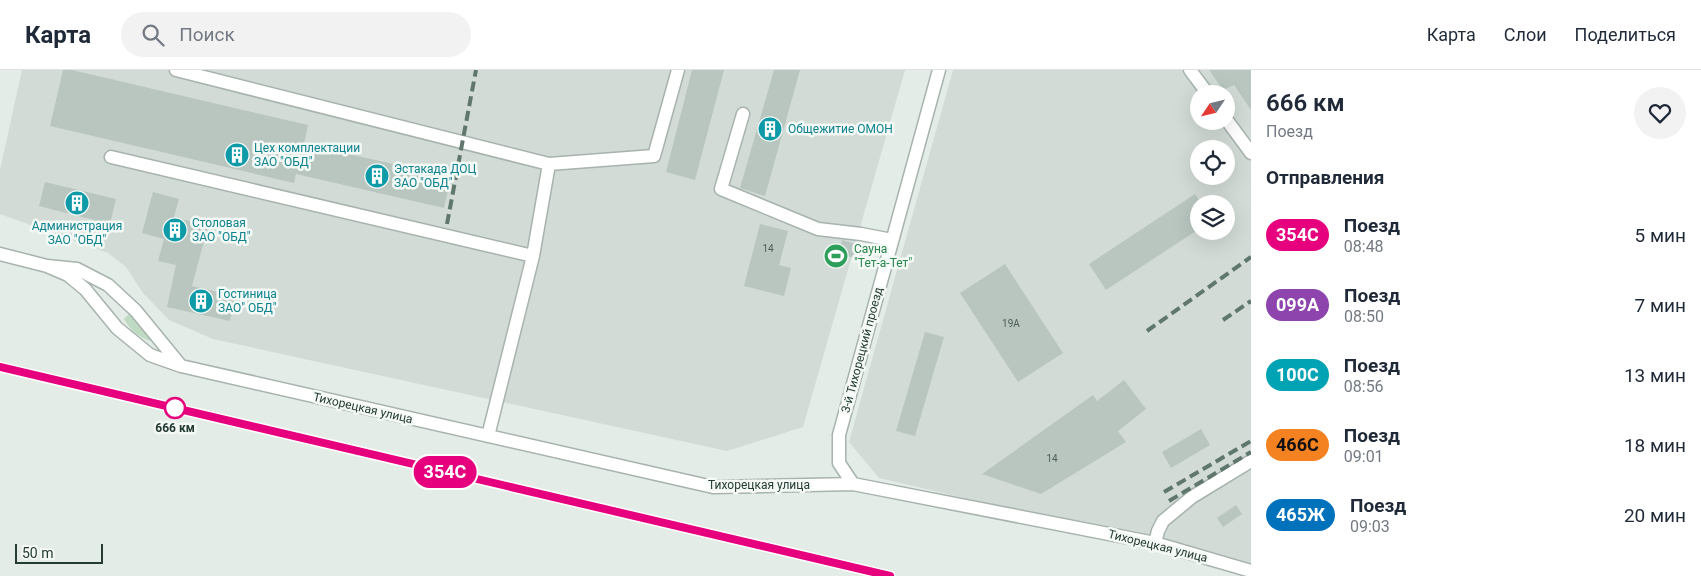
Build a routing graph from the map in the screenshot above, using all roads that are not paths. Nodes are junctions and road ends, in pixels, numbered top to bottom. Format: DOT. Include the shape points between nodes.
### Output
graph roads {
  1 [pos="176,70"];
  2 [pos="678,70"];
  3 [pos="939,70"];
  4 [pos="1190,70"];
  5 [pos="1201,85"];
  6 [pos="743,114"];
  7 [pos="1234,130"];
  8 [pos="1251,153"];
  9 [pos="111,157"];
  10 [pos="549,164"];
  11 [pos="892,240"];
  12 [pos="0,254"];
  13 [pos="533,256"];
  14 [pos="48,266"];
  15 [pos="181,366"];
  16 [pos="488,436"];
  17 [pos="1251,461"];
  18 [pos="854,484"];
  19 [pos="1155,543"];
  20 [pos="1251,571"];
  1 -- 10 [label="street"];
  2 -- 10 [label="street" via="654,156"];
  3 -- 11 [label="street, 3-й Тихорецкий проезд"];
  4 -- 5 [label="street"];
  6 -- 11 [label="street" via="722,189 818,229"];
  7 -- 8 [label="street"];
  9 -- 13 [label="street"];
  10 -- 13 [label="street"];
  11 -- 18 [label="street, 3-й Тихорецкий проезд" via="839,435 839,463"];
  12 -- 14 [label="street, Тихорецкая улица"];
  13 -- 16 [label="street"];
  14 -- 15 [label="street, Тихорецкая улица" via="68,275 86,289 117,328 150,355"];
  14 -- 15 [label="street, Тихорецкая улица" via="77,269 108,285 136,311"];
  15 -- 16 [label="street, Тихорецкая улица"];
  16 -- 18 [label="street, Тихорецкая улица" via="713,487"];
  17 -- 19 [label="street" via="1192,497 1163,521"];
  18 -- 19 [label="street, Тихорецкая улица"];
  19 -- 20 [label="street, Тихорецкая улица"];
}
